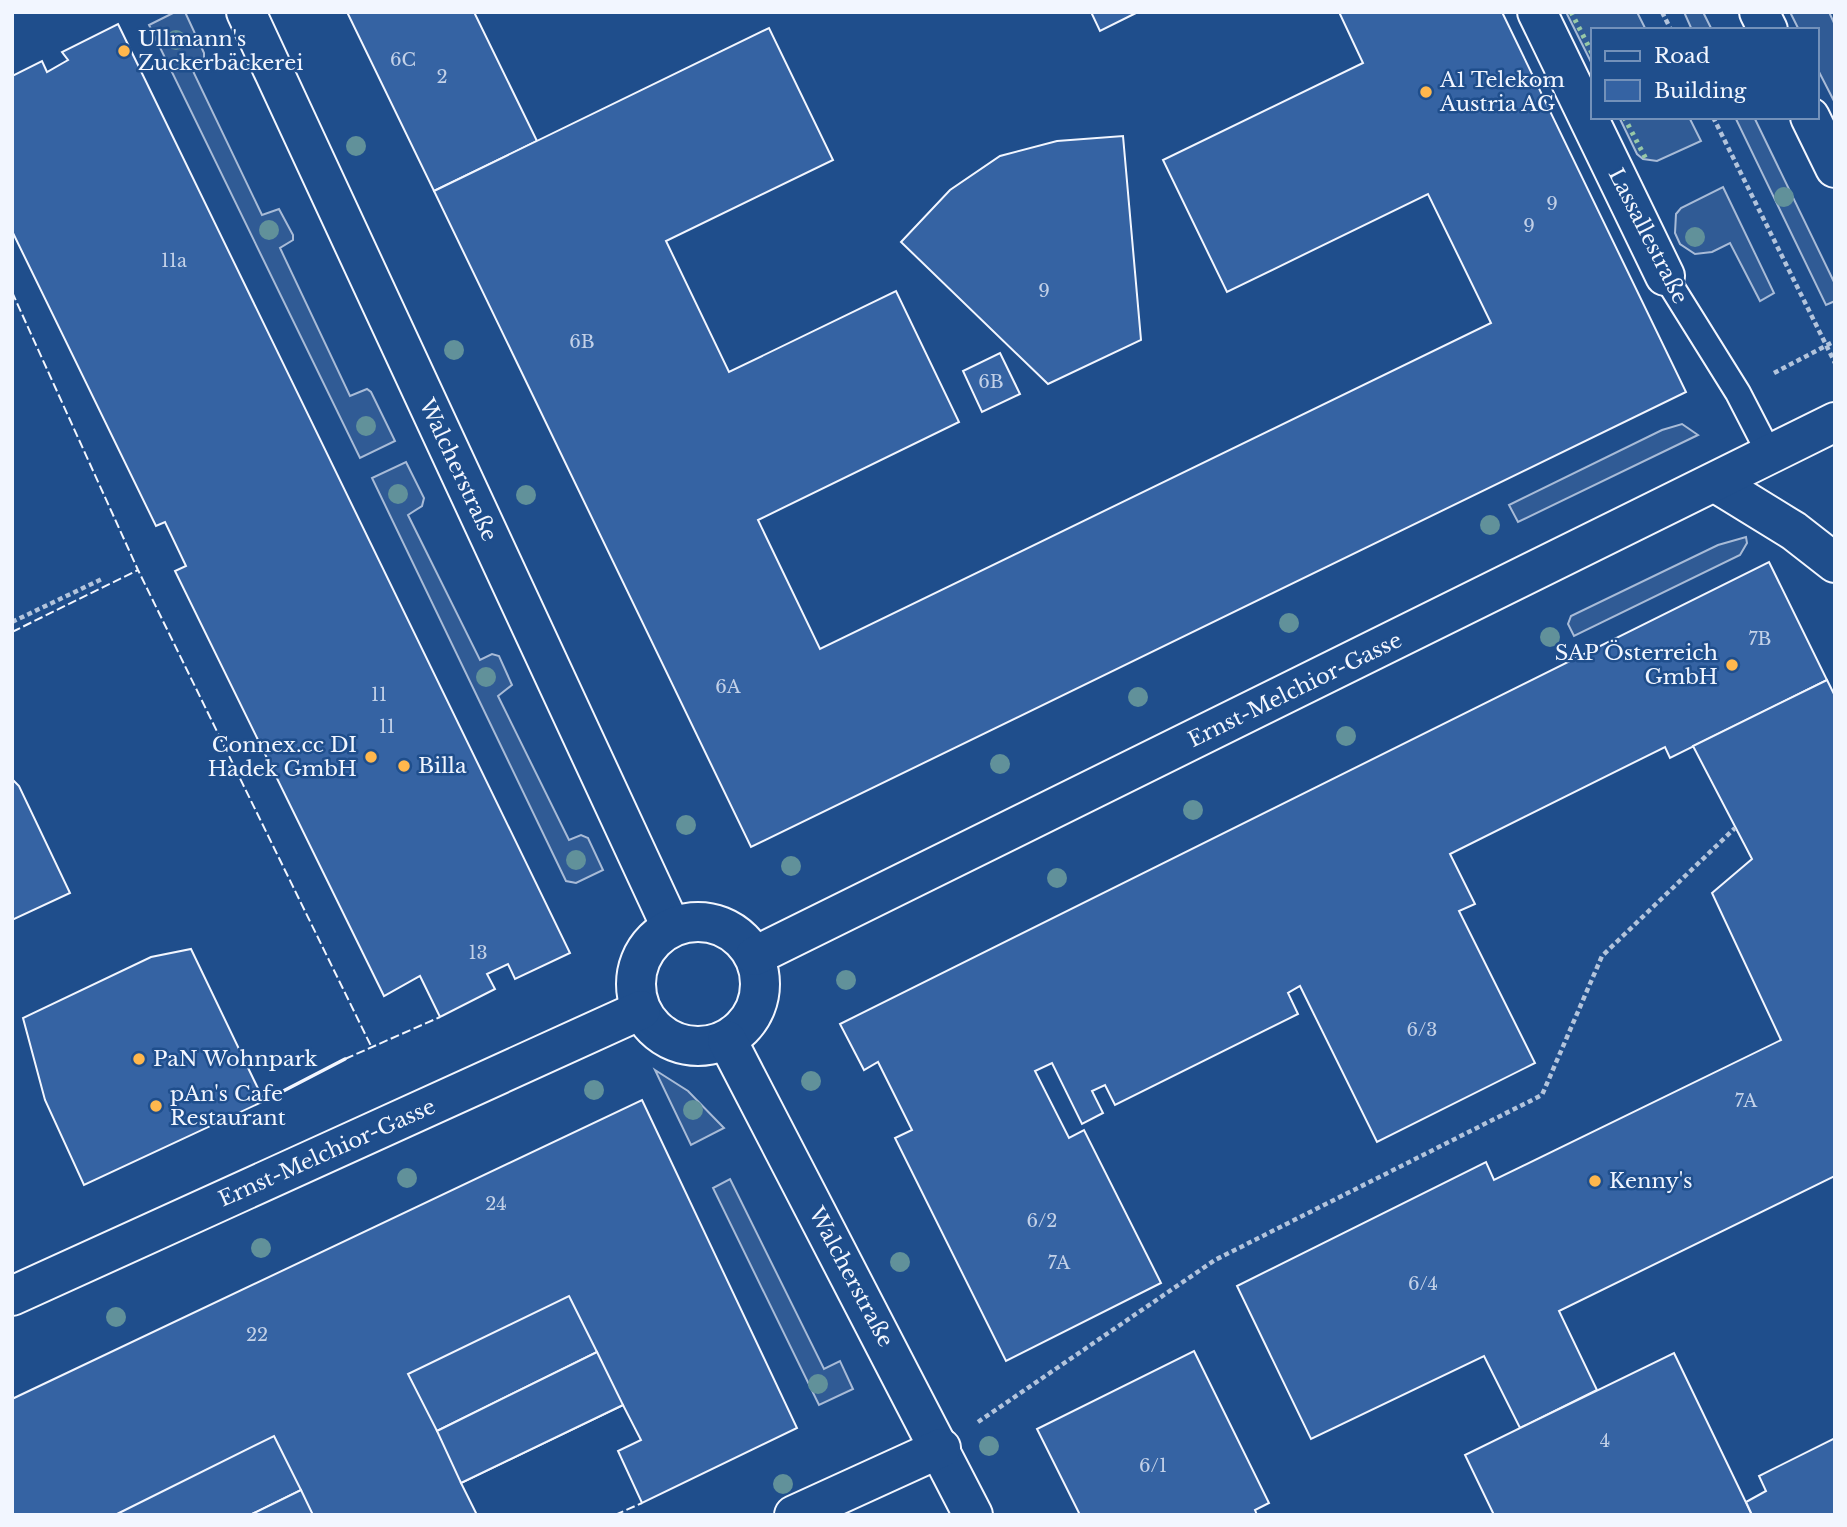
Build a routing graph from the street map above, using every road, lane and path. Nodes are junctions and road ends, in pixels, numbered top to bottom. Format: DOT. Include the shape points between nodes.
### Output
graph roads {
  1 [pos="246,12"];
  2 [pos="1537,12"];
  3 [pos="1662,12"];
  4 [pos="1759,12"];
  5 [pos="1670,28"];
  6 [pos="1767,28"];
  7 [pos="1714,119"];
  8 [pos="1811,119"];
  9 [pos="1835,168"];
  10 [pos="1665,276"];
  11 [pos="1835,341"];
  12 [pos="1825,346"];
  13 [pos="1835,363"];
  14 [pos="1778,371"];
  15 [pos="1835,422"];
  16 [pos="1770,455"];
  17 [pos="1716,483"];
  18 [pos="1835,563"];
  19 [pos="104,578"];
  20 [pos="12,622"];
  21 [pos="1735,828"];
  22 [pos="671,927"];
  23 [pos="755,956"];
  24 [pos="641,1010"];
  25 [pos="727,1040"];
  26 [pos="12,1296"];
  27 [pos="941,1448"];
  28 [pos="794,1515"];
  29 [pos="973,1515"];
  1 -- 22 [label="street, Walcherstraße"];
  2 -- 10 [label="street, Lassallestraße"];
  3 -- 5 [label="path"];
  4 -- 6 [label="street"];
  7 -- 12 [label="path"];
  8 -- 9 [label="street"];
  10 -- 16 [label="lane, Lassallestraße" via="1738,393"];
  11 -- 12 [label="path"];
  12 -- 13 [label="path"];
  12 -- 14 [label="path"];
  15 -- 16 [label="street, Ernst-Melchior-Gasse"];
  16 -- 17 [label="street, Ernst-Melchior-Gasse"];
  17 -- 18 [label="street" via="1794,531"];
  17 -- 23 [label="street, Ernst-Melchior-Gasse"];
  19 -- 20 [label="path"];
  21 -- 27 [label="path" via="1602,956 1542,1095 1215,1260"];
  22 -- 23 [label="street" via="695,921 719,924 740,937"];
  22 -- 24 [label="street" via="652,942 639,962 635,986"];
  23 -- 25 [label="street" via="761,979 758,1004 747,1025"];
  24 -- 25 [label="street" via="656,1031 678,1043 703,1046"];
  24 -- 26 [label="street, Ernst-Melchior-Gasse"];
  25 -- 27 [label="street, Walcherstraße"];
  27 -- 28 [label="street"];
  27 -- 29 [label="street, Walcherstraße"];
}
